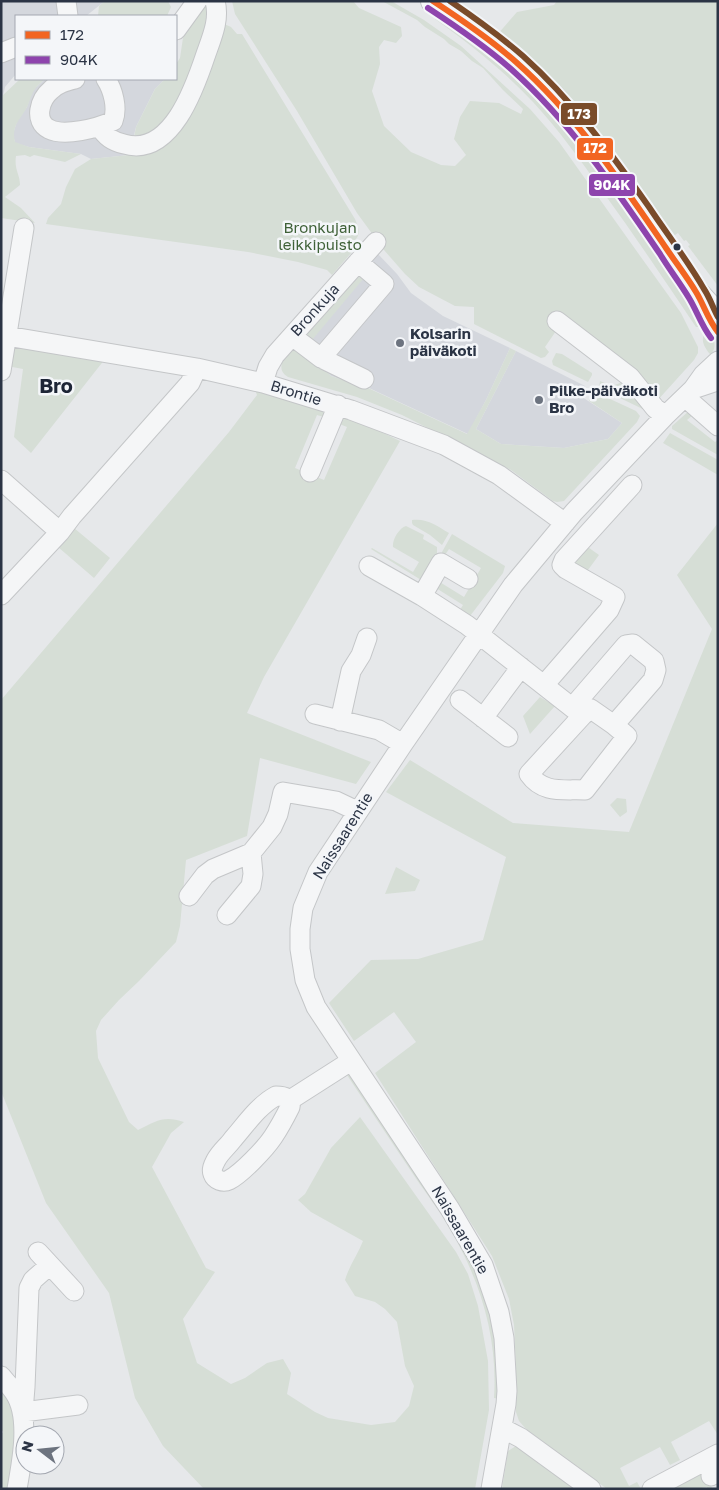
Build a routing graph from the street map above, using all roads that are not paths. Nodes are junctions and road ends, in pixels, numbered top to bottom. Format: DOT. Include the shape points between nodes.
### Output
graph roads {
  1 [pos="66,1"];
  2 [pos="197,1"];
  3 [pos="215,1"];
  4 [pos="448,5"];
  5 [pos="68,15"];
  6 [pos="178,27"];
  7 [pos="15,47"];
  8 [pos="1,52"];
  9 [pos="71,80"];
  10 [pos="107,80"];
  11 [pos="100,126"];
  12 [pos="24,228"];
  13 [pos="376,242"];
  14 [pos="358,262"];
  15 [pos="697,294"];
  16 [pos="718,316"];
  17 [pos="557,321"];
  18 [pos="718,332"];
  19 [pos="4,336"];
  20 [pos="292,336"];
  21 [pos="321,358"];
  22 [pos="718,361"];
  23 [pos="197,368"];
  24 [pos="1,371"];
  25 [pos="364,379"];
  26 [pos="718,380"];
  27 [pos="263,383"];
  28 [pos="689,393"];
  29 [pos="338,405"];
  30 [pos="665,416"];
  31 [pos="718,426"];
  32 [pos="310,472"];
  33 [pos="1,480"];
  34 [pos="632,485"];
  35 [pos="565,523"];
  36 [pos="60,532"];
  37 [pos="368,566"];
  38 [pos="468,579"];
  39 [pos="1,595"];
  40 [pos="422,596"];
  41 [pos="479,634"];
  42 [pos="366,638"];
  43 [pos="521,667"];
  44 [pos="544,685"];
  45 [pos="460,700"];
  46 [pos="579,712"];
  47 [pos="315,714"];
  48 [pos="483,718"];
  49 [pos="340,721"];
  50 [pos="614,725"];
  51 [pos="508,738"];
  52 [pos="403,744"];
  53 [pos="357,812"];
  54 [pos="251,853"];
  55 [pos="189,896"];
  56 [pos="227,915"];
  57 [pos="351,1061"];
  58 [pos="290,1100"];
  59 [pos="74,1291"];
  60 [pos="1,1376"];
  61 [pos="78,1405"];
  62 [pos="23,1412"];
  63 [pos="502,1428"];
  64 [pos="718,1454"];
  65 [pos="16,1489"];
  66 [pos="491,1489"];
  67 [pos="591,1489"];
  68 [pos="652,1489"];
  1 -- 5 [label="street"];
  2 -- 6 [label="street"];
  3 -- 11 [label="street" via="215,27 198,79 187,103 170,127 149,144 136,146 118,143 102,132"];
  4 -- 15 [label="main road" via="554,98 617,179"];
  7 -- 8 [label="street"];
  9 -- 11 [label="street" via="49,91 40,107 41,123 49,130 63,132"];
  10 -- 11 [label="street" via="113,91 116,114 113,121"];
  12 -- 19 [label="street"];
  13 -- 14 [label="street, Bronkuja"];
  14 -- 20 [label="street, Bronkuja"];
  14 -- 21 [label="street" via="384,284"];
  15 -- 16 [label="main road"];
  15 -- 18 [label="main road"];
  17 -- 30 [label="street" via="630,377"];
  19 -- 23 [label="street, Brontie"];
  19 -- 24 [label="street"];
  20 -- 21 [label="street"];
  20 -- 27 [label="street, Bronkuja" via="271,360"];
  21 -- 25 [label="street"];
  22 -- 28 [label="street, Naissaarentie"];
  23 -- 27 [label="street, Brontie"];
  23 -- 36 [label="street" via="190,383"];
  26 -- 28 [label="street, Naissaarentie"];
  27 -- 29 [label="street, Brontie"];
  28 -- 30 [label="street, Naissaarentie"];
  28 -- 31 [label="street"];
  29 -- 32 [label="street"];
  29 -- 35 [label="street, Brontie" via="444,445 499,475"];
  30 -- 35 [label="street, Naissaarentie"];
  33 -- 36 [label="street"];
  34 -- 44 [label="street" via="564,560 562,565 566,569 615,597 608,610"];
  35 -- 41 [label="street, Naissaarentie" via="513,585"];
  36 -- 39 [label="street"];
  37 -- 40 [label="street"];
  38 -- 40 [label="street" via="441,563"];
  40 -- 41 [label="street"];
  41 -- 43 [label="street"];
  41 -- 52 [label="street, Naissaarentie"];
  42 -- 49 [label="street" via="351,671"];
  43 -- 44 [label="street"];
  43 -- 48 [label="street"];
  44 -- 46 [label="street"];
  45 -- 48 [label="street"];
  46 -- 50 [label="street" via="591,710"];
  46 -- 50 [label="street" via="576,703 626,645 633,644 654,661 656,670 653,680"];
  46 -- 50 [label="street" via="529,774 542,787 585,790 628,736"];
  47 -- 49 [label="street"];
  48 -- 51 [label="street"];
  49 -- 52 [label="street" via="379,730"];
  52 -- 53 [label="street, Naissaarentie"];
  53 -- 54 [label="street" via="336,801 283,792 272,827"];
  53 -- 57 [label="street, Naissaarentie" via="318,872 303,908 300,929 300,949 309,993"];
  54 -- 55 [label="street" via="213,869"];
  54 -- 56 [label="street" via="254,874 251,886"];
  57 -- 58 [label="street"];
  57 -- 63 [label="street, Naissaarentie" via="450,1209 483,1265 500,1312 504,1338 507,1391"];
  58 -- 58 [label="street" via="276,1096 259,1109 217,1157 212,1168 216,1179 229,1180 265,1147 290,1108"];
  59 -- 62 [label="street" via="44,1259 29,1288"];
  60 -- 62 [label="street" via="15,1393"];
  61 -- 62 [label="street"];
  62 -- 65 [label="street" via="23,1455"];
  63 -- 66 [label="street, Naissaarentie"];
  63 -- 67 [label="street"];
  64 -- 68 [label="street"];
}
